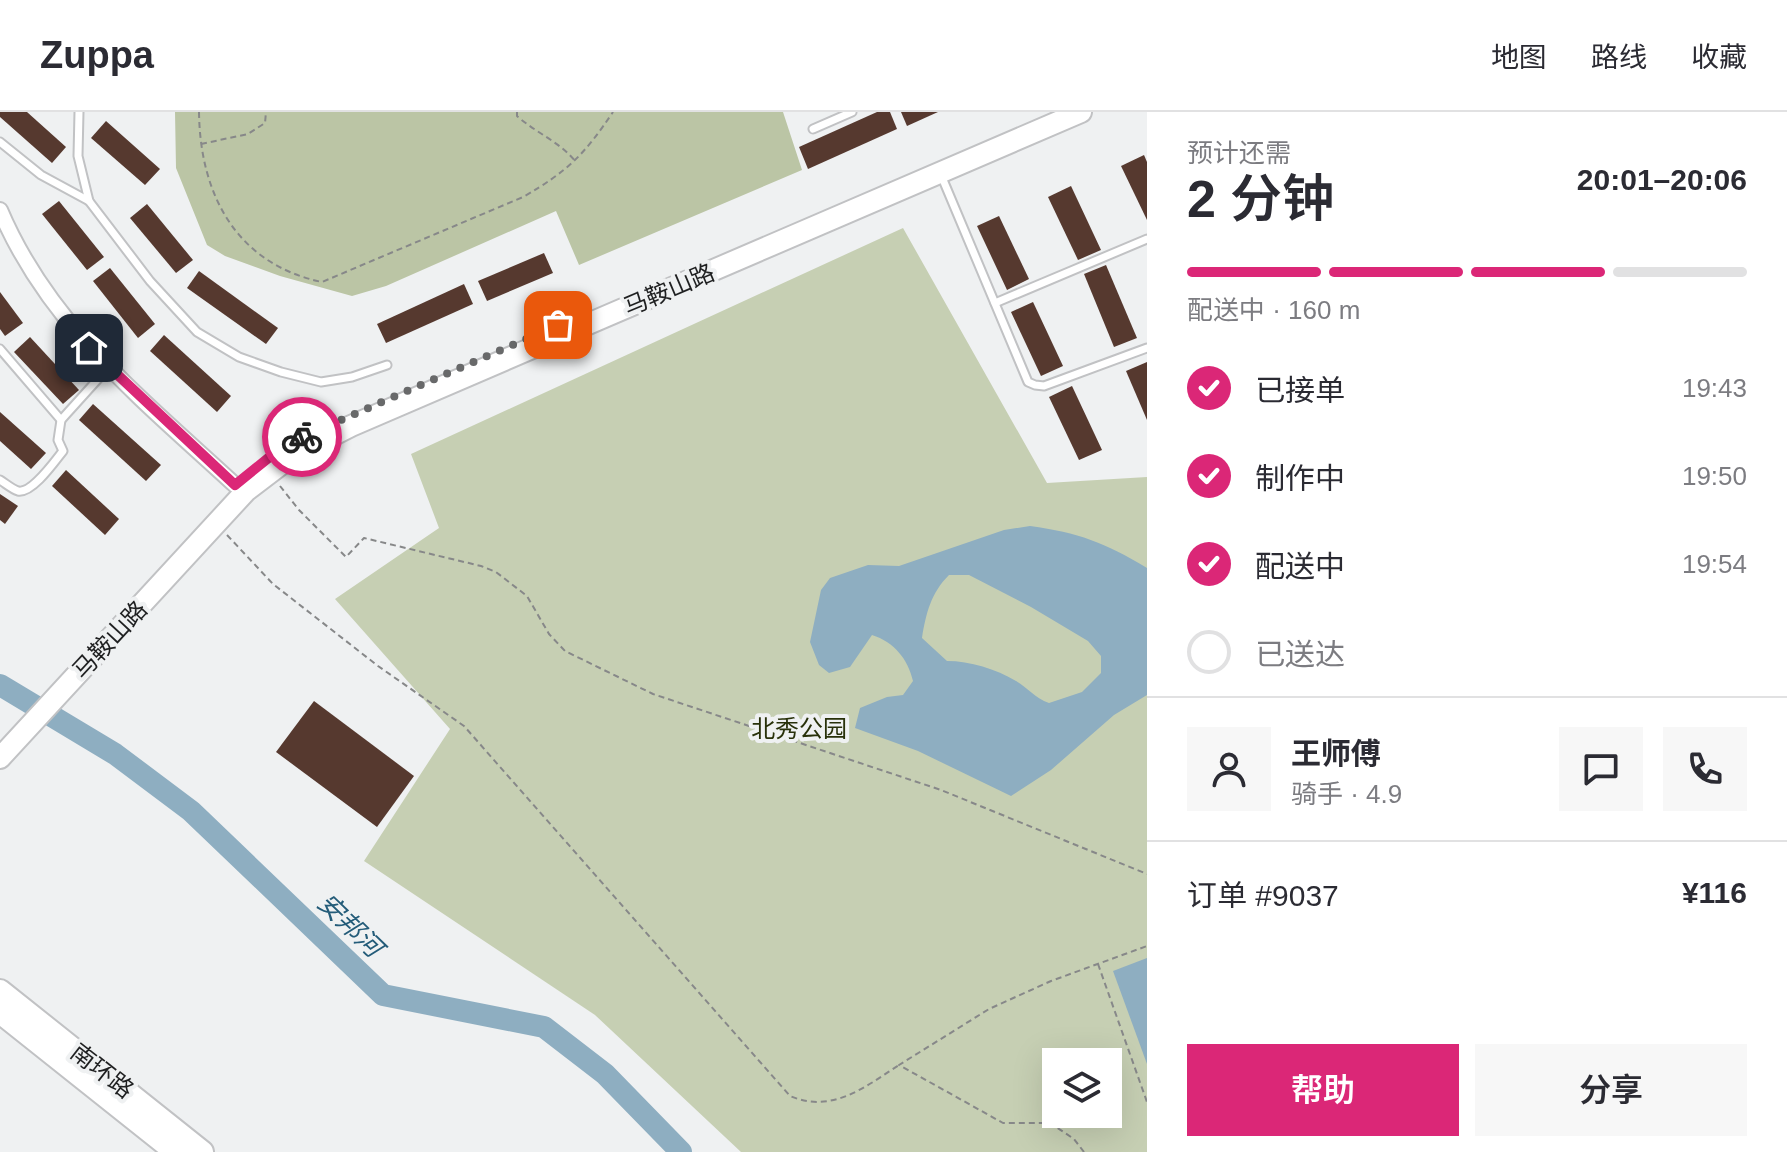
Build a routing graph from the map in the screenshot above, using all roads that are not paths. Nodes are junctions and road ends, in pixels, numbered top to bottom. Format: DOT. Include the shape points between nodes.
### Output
graph roads {
  1 [pos="79,112"];
  2 [pos="852,112"];
  3 [pos="1053,112"];
  4 [pos="1081,112"];
  5 [pos="813,129"];
  6 [pos="0,142"];
  7 [pos="941,173"];
  8 [pos="89,201"];
  9 [pos="0,210"];
  10 [pos="1147,239"];
  11 [pos="995,303"];
  12 [pos="1147,348"];
  13 [pos="0,349"];
  14 [pos="387,365"];
  15 [pos="108,368"];
  16 [pos="61,420"];
  17 [pos="0,480"];
  18 [pos="235,485"];
  19 [pos="112,628"];
  20 [pos="9,736"];
  21 [pos="0,758"];
  22 [pos="0,991"];
  23 [pos="0,1012"];
  24 [pos="176,1152"];
  25 [pos="202,1152"];
  1 -- 8 [label="lane" via="78,156"];
  2 -- 5 [label="lane"];
  3 -- 18 [label="main road, 马鞍山路" via="316,429 277,451"];
  4 -- 7 [label="main road, 马鞍山路"];
  6 -- 8 [label="lane" via="41,175"];
  7 -- 11 [label="lane"];
  7 -- 19 [label="main road, 马鞍山路" via="292,456 246,491"];
  8 -- 14 [label="lane" via="150,281 215,344 239,357 321,382"];
  9 -- 15 [label="street" via="33,275"];
  10 -- 11 [label="lane"];
  11 -- 12 [label="lane" via="1024,375 1035,385"];
  13 -- 16 [label="lane"];
  15 -- 16 [label="lane"];
  15 -- 18 [label="street"];
  16 -- 17 [label="lane" via="58,440 63,451 49,471 25,490"];
  18 -- 19 [label="main road, 马鞍山路"];
  19 -- 20 [label="main road, 马鞍山路"];
  20 -- 21 [label="main road, 马鞍山路"];
  22 -- 25 [label="highway, 南环路"];
  23 -- 24 [label="highway, 南环路"];
}
